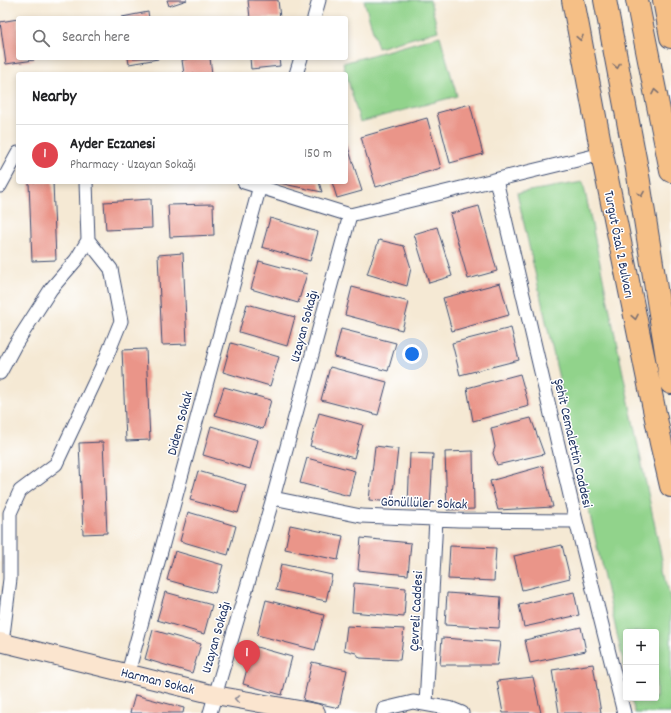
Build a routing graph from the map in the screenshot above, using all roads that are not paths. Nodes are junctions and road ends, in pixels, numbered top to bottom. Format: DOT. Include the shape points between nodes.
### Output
graph roads {
  1 [pos="319,0"];
  2 [pos="573,0"];
  3 [pos="605,0"];
  4 [pos="637,0"];
  5 [pos="664,0"];
  6 [pos="315,16"];
  7 [pos="671,37"];
  8 [pos="300,60"];
  9 [pos="297,72"];
  10 [pos="602,154"];
  11 [pos="16,157"];
  12 [pos="671,171"];
  13 [pos="496,180"];
  14 [pos="86,184"];
  15 [pos="261,184"];
  16 [pos="0,186"];
  17 [pos="350,215"];
  18 [pos="88,240"];
  19 [pos="0,373"];
  20 [pos="671,383"];
  21 [pos="671,486"];
  22 [pos="273,498"];
  23 [pos="436,519"];
  24 [pos="576,521"];
  25 [pos="1,643"];
  26 [pos="128,673"];
  27 [pos="215,695"];
  28 [pos="426,704"];
  29 [pos="210,713"];
  30 [pos="316,713"];
  31 [pos="383,713"];
  32 [pos="462,713"];
  33 [pos="624,713"];
  1 -- 6 [label="street"];
  2 -- 10 [label="highway, Turgut Özal 2 Bulvarı, one-way"];
  3 -- 20 [label="highway, Turgut Özal 2 Bulvarı, one-way" via="637,169"];
  12 -- 4 [label="highway, one-way"];
  5 -- 7 [label="highway"];
  8 -- 9 [label="street"];
  10 -- 13 [label="street"];
  10 -- 21 [label="highway, Turgut Özal 2 Bulvarı, one-way"];
  11 -- 16 [label="street"];
  13 -- 17 [label="street"];
  13 -- 24 [label="street, Şehit Cemalettin Caddesi"];
  14 -- 18 [label="street"];
  15 -- 17 [label="street"];
  15 -- 26 [label="street, Didem Sokak"];
  17 -- 22 [label="street, Uzayan Sokağı"];
  18 -- 19 [label="street" via="76,260 51,289"];
  18 -- 25 [label="street" via="111,269 121,321 56,464 20,491 10,514 10,580"];
  22 -- 23 [label="street, Gönüllüler Sokak" via="361,516"];
  22 -- 27 [label="street, Uzayan Sokağı"];
  23 -- 24 [label="street, Gönüllüler Sokak"];
  23 -- 28 [label="street, Çevreli Caddesi"];
  24 -- 33 [label="street, Şehit Cemalettin Caddesi"];
  25 -- 26 [label="street, Harman Sokak"];
  26 -- 27 [label="street, Harman Sokak"];
  27 -- 29 [label="street, Uzayan Sokağı"];
  30 -- 27 [label="street, Harman Sokak, one-way"];
  28 -- 31 [label="street" via="413,702 384,709"];
  28 -- 32 [label="street"];
}
